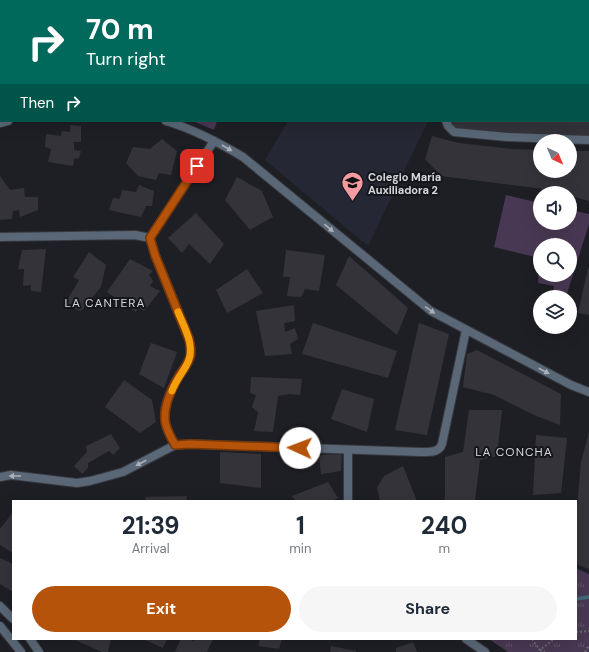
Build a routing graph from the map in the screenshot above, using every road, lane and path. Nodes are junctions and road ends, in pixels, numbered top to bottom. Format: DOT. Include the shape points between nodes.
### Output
graph roads {
  1 [pos="169,122"];
  2 [pos="446,122"];
  3 [pos="589,140"];
  4 [pos="214,141"];
  5 [pos="0,237"];
  6 [pos="150,238"];
  7 [pos="466,330"];
  8 [pos="589,392"];
  9 [pos="175,445"];
  10 [pos="348,450"];
  11 [pos="0,477"];
  12 [pos="348,500"];
  13 [pos="0,606"];
  14 [pos="12,618"];
  15 [pos="0,626"];
  16 [pos="589,631"];
  17 [pos="577,632"];
  18 [pos="31,640"];
  19 [pos="467,640"];
  20 [pos="533,640"];
  21 [pos="553,640"];
  22 [pos="589,645"];
  23 [pos="540,650"];
  24 [pos="21,652"];
  25 [pos="39,652"];
  26 [pos="485,652"];
  27 [pos="545,652"];
  28 [pos="585,652"];
  1 -- 4 [label="street" via="191,129"];
  2 -- 3 [label="street" via="454,132"];
  4 -- 6 [label="street"];
  4 -- 7 [label="street, one-way" via="254,166 431,311"];
  5 -- 6 [label="street" via="135,235"];
  6 -- 9 [label="street" via="191,348 187,365 174,385 165,407 165,420"];
  7 -- 8 [label="street, one-way"];
  7 -- 10 [label="street" via="441,448 420,452"];
  9 -- 10 [label="street"];
  9 -- 11 [label="street, one-way" via="123,472 90,481 77,483 11,475"];
  10 -- 12 [label="street"];
  13 -- 14 [label="street"];
  15 -- 24 [label="street"];
  16 -- 17 [label="path"];
  18 -- 25 [label="street"];
  19 -- 26 [label="street"];
  20 -- 23 [label="path"];
  21 -- 23 [label="path"];
  22 -- 28 [label="path"];
  23 -- 27 [label="path"];
}
